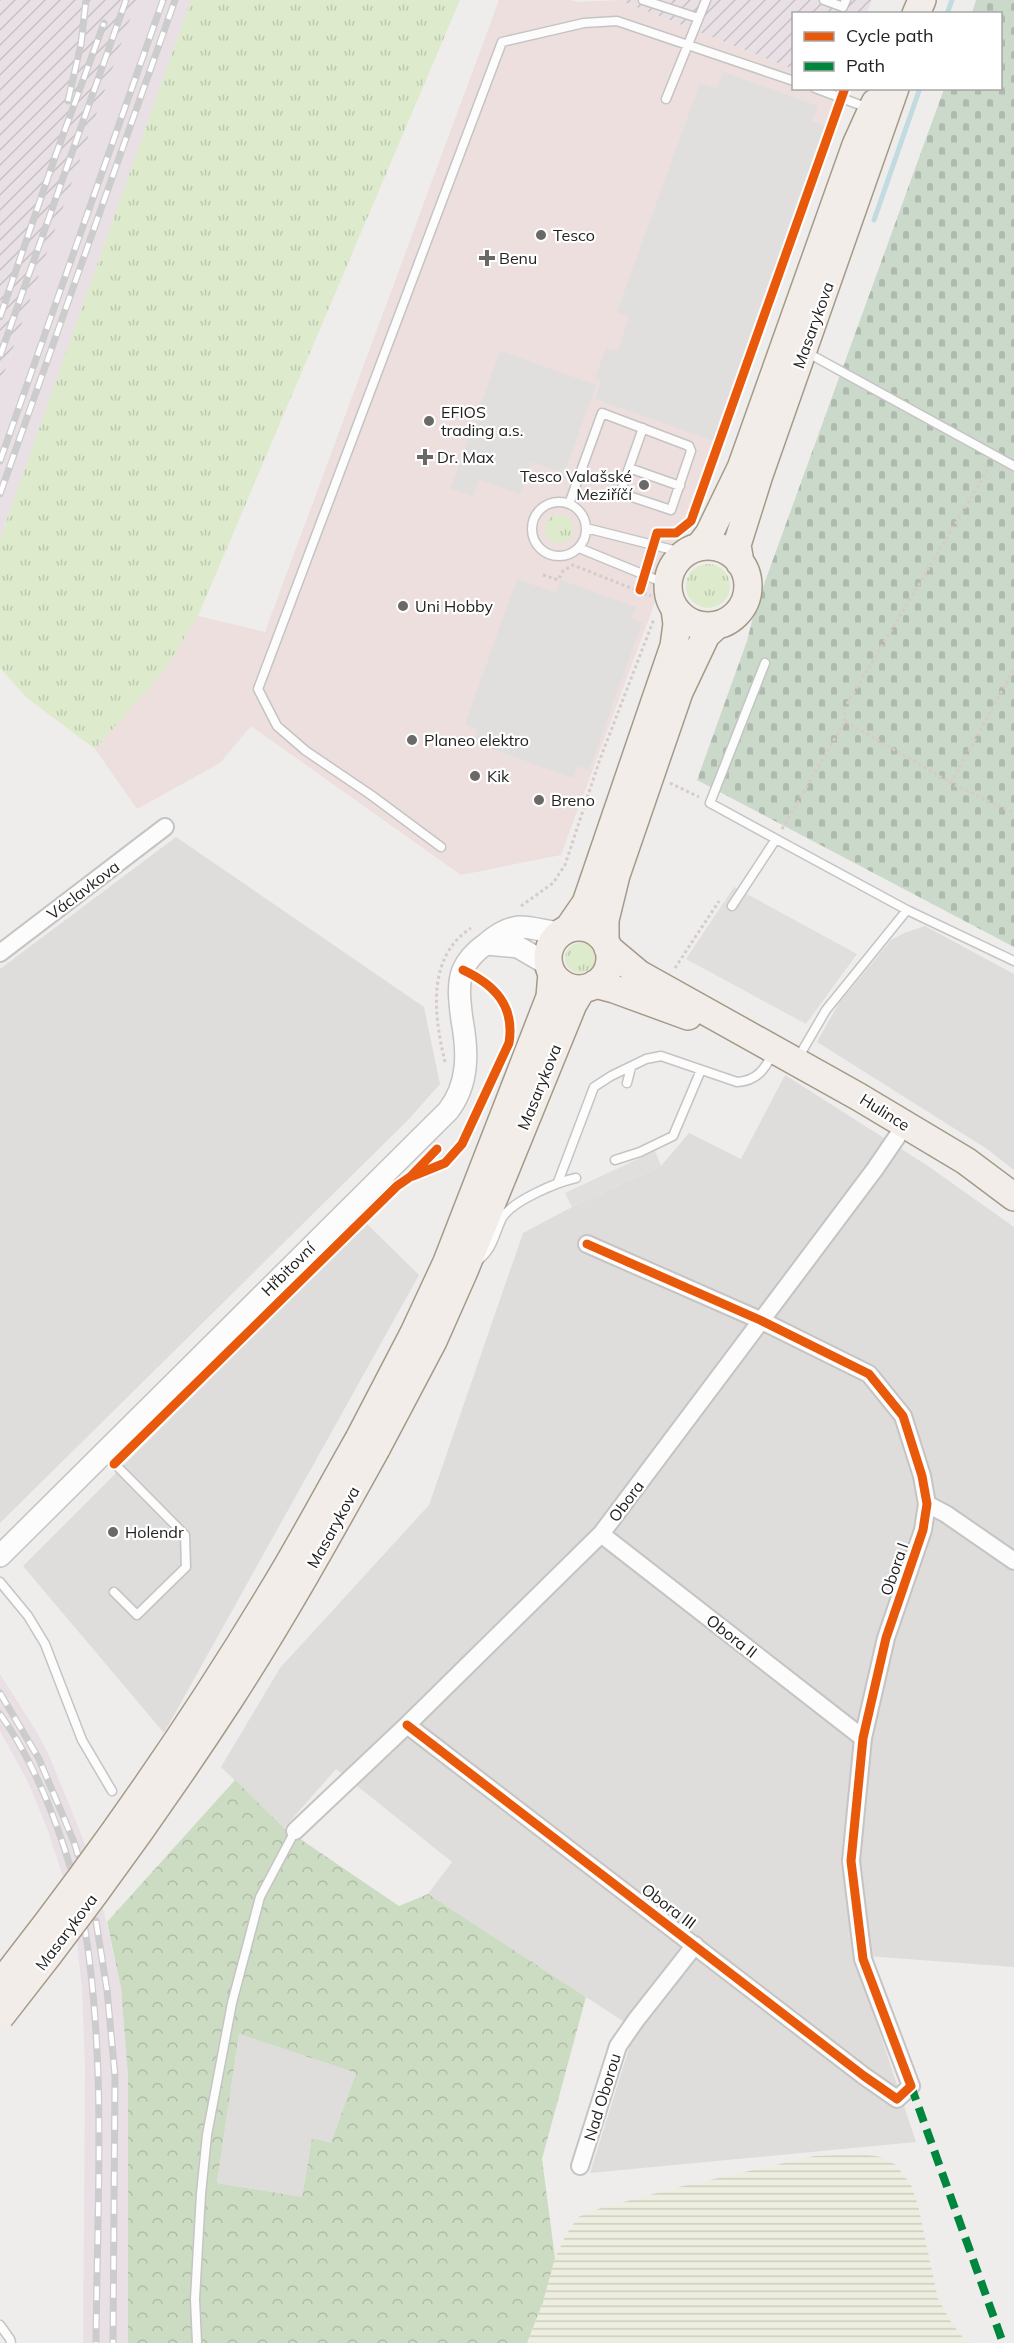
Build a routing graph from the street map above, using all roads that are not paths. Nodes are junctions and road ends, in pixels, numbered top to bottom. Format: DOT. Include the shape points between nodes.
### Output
graph roads {
  1 [pos="644,0"];
  2 [pos="706,0"];
  3 [pos="824,0"];
  4 [pos="846,0"];
  5 [pos="698,18"];
  6 [pos="688,44"];
  7 [pos="792,80"];
  8 [pos="823,90"];
  9 [pos="893,90"];
  10 [pos="666,99"];
  11 [pos="880,104"];
  12 [pos="803,351"];
  13 [pos="643,428"];
  14 [pos="1014,466"];
  15 [pos="629,468"];
  16 [pos="680,486"];
  17 [pos="569,504"];
  18 [pos="586,528"];
  19 [pos="579,548"];
  20 [pos="692,550"];
  21 [pos="741,563"];
  22 [pos="664,605"];
  23 [pos="717,625"];
  24 [pos="765,663"];
  25 [pos="165,826"];
  26 [pos="776,839"];
  27 [pos="441,847"];
  28 [pos="732,906"];
  29 [pos="907,910"];
  30 [pos="564,931"];
  31 [pos="481,935"];
  32 [pos="607,944"];
  33 [pos="0,953"];
  34 [pos="1014,961"];
  35 [pos="551,969"];
  36 [pos="589,987"];
  37 [pos="750,1037"];
  38 [pos="786,1054"];
  39 [pos="631,1067"];
  40 [pos="701,1070"];
  41 [pos="627,1083"];
  42 [pos="905,1125"];
  43 [pos="615,1160"];
  44 [pos="576,1178"];
  45 [pos="558,1182"];
  46 [pos="1014,1197"];
  47 [pos="587,1244"];
  48 [pos="464,1271"];
  49 [pos="760,1320"];
  50 [pos="368,1444"];
  51 [pos="103,1452"];
  52 [pos="927,1504"];
  53 [pos="601,1534"];
  54 [pos="0,1556"];
  55 [pos="1014,1561"];
  56 [pos="0,1582"];
  57 [pos="114,1592"];
  58 [pos="407,1725"];
  59 [pos="863,1738"];
  60 [pos="112,1791"];
  61 [pos="295,1831"];
  62 [pos="695,1945"];
  63 [pos="0,1984"];
  64 [pos="0,2017"];
  65 [pos="911,2086"];
  66 [pos="580,2166"];
  67 [pos="0,2325"];
  68 [pos="11,2343"];
  69 [pos="197,2343"];
  1 -- 5 [label="lane"];
  2 -- 5 [label="lane"];
  3 -- 4 [label="lane" via="843,7"];
  5 -- 6 [label="lane"];
  6 -- 7 [label="lane"];
  6 -- 10 [label="lane"];
  6 -- 27 [label="lane" via="617,21 502,42 258,689 277,726"];
  8 -- 11 [label="lane"];
  9 -- 11 [label="main road, Masarykova"];
  11 -- 12 [label="main road, Masarykova"];
  11 -- 20 [label="main road, Masarykova" via="856,145 741,468 709,534"];
  12 -- 14 [label="lane"];
  12 -- 21 [label="main road, Masarykova" via="737,545"];
  13 -- 15 [label="lane"];
  13 -- 16 [label="lane" via="689,446 691,451"];
  13 -- 17 [label="lane" via="602,413"];
  15 -- 16 [label="lane"];
  15 -- 16 [label="lane" via="620,493 671,510"];
  17 -- 18 [label="lane" via="578,509"];
  17 -- 19 [label="lane" via="548,504 539,511 532,530 541,549 550,555 571,554"];
  18 -- 19 [label="lane"];
  18 -- 20 [label="lane"];
  19 -- 22 [label="lane" via="657,580"];
  20 -- 21 [label="main road" via="722,548"];
  20 -- 22 [label="main road, Masarykova" via="670,572"];
  21 -- 23 [label="main road, Masarykova" via="748,585 745,600 737,613"];
  22 -- 23 [label="main road" via="694,623"];
  22 -- 30 [label="main road, Masarykova" via="677,624 674,646 586,903"];
  23 -- 32 [label="main road, Masarykova" via="706,636 679,692 616,875 606,913"];
  24 -- 26 [label="lane" via="710,803"];
  25 -- 33 [label="street, Václavkova"];
  26 -- 28 [label="lane"];
  26 -- 29 [label="lane"];
  29 -- 34 [label="lane"];
  29 -- 38 [label="lane"];
  30 -- 31 [label="street, Hřbitovní" via="519,927"];
  30 -- 32 [label="main road" via="576,927 592,930"];
  30 -- 35 [label="main road" via="550,947"];
  31 -- 35 [label="street" via="518,946"];
  31 -- 51 [label="street, Hřbitovní" via="461,980 466,1055 456,1101"];
  32 -- 36 [label="main road" via="608,968 603,978"];
  32 -- 37 [label="main road, Hulince" via="639,974"];
  35 -- 36 [label="main road" via="565,985"];
  35 -- 50 [label="main road, Masarykova" via="550,997 447,1262"];
  36 -- 37 [label="main road, Hulince" via="614,989"];
  36 -- 48 [label="main road, Masarykova" via="573,1004"];
  37 -- 38 [label="main road, Hulince"];
  38 -- 40 [label="lane" via="745,1082"];
  38 -- 42 [label="main road, Hulince"];
  39 -- 40 [label="lane" via="661,1056"];
  39 -- 41 [label="lane"];
  39 -- 45 [label="lane" via="594,1088 588,1113"];
  40 -- 43 [label="lane" via="673,1136"];
  42 -- 46 [label="main road, Hulince" via="966,1161"];
  42 -- 49 [label="street, Obora"];
  44 -- 45 [label="lane"];
  45 -- 48 [label="lane" via="507,1211 488,1252"];
  47 -- 49 [label="street, Obora I"];
  48 -- 50 [label="main road, Masarykova" via="433,1341"];
  49 -- 52 [label="street, Obora I" via="869,1374 903,1416"];
  49 -- 53 [label="street, Obora"];
  50 -- 63 [label="main road, Masarykova, bridge" via="142,1792"];
  50 -- 64 [label="main road, Masarykova, bridge" via="306,1576 230,1699 64,1937"];
  51 -- 54 [label="street, Hřbitovní"];
  51 -- 57 [label="lane" via="185,1535 186,1567 137,1615"];
  52 -- 55 [label="street"];
  52 -- 59 [label="street, Obora I" via="923,1530 886,1638"];
  53 -- 58 [label="street, Obora"];
  53 -- 59 [label="street, Obora II"];
  56 -- 60 [label="lane" via="45,1644 82,1740"];
  58 -- 61 [label="street, Obora"];
  58 -- 62 [label="street, Obora III"];
  59 -- 65 [label="street, Obora I" via="851,1861 863,1959"];
  61 -- 69 [label="lane" via="261,1897 232,2003 207,2135 195,2300"];
  62 -- 65 [label="street, Obora III" via="897,2099"];
  62 -- 66 [label="street, Nad Oborou" via="618,2046"];
  67 -- 68 [label="lane"];
}
